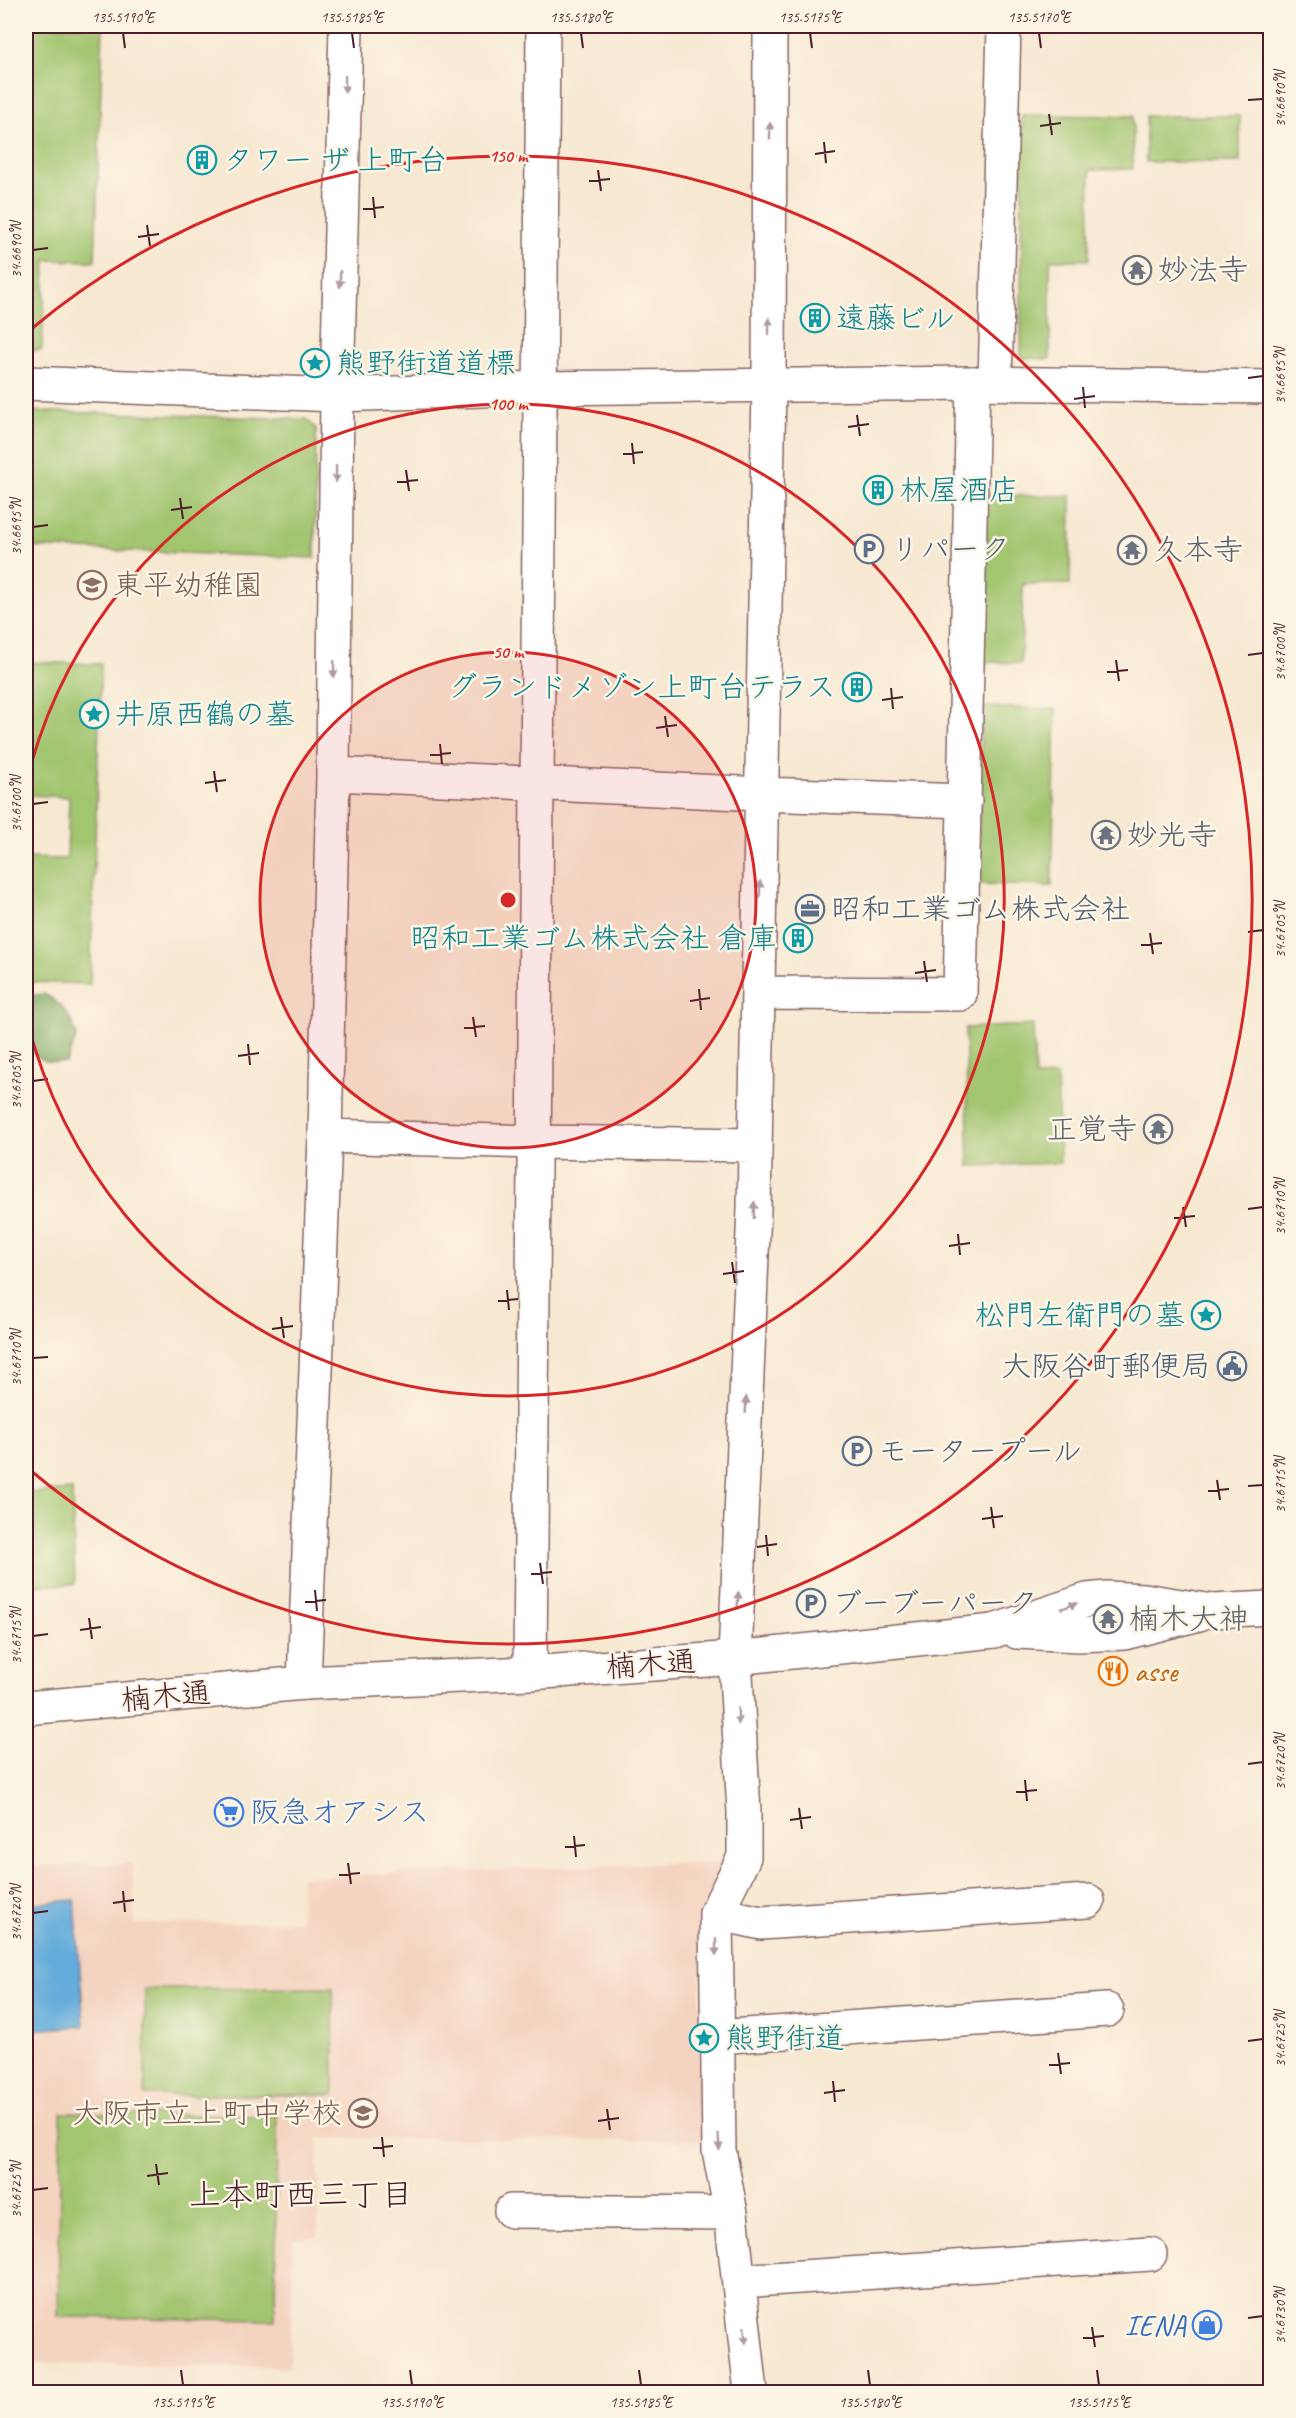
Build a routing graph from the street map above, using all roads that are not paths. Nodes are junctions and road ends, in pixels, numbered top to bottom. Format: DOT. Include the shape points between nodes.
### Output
graph roads {
  1 [pos="346,26"];
  2 [pos="543,26"];
  3 [pos="770,26"];
  4 [pos="1004,26"];
  5 [pos="26,383"];
  6 [pos="984,383"];
  7 [pos="769,385"];
  8 [pos="1270,387"];
  9 [pos="541,388"];
  10 [pos="337,395"];
  11 [pos="333,774"];
  12 [pos="538,784"];
  13 [pos="762,794"];
  14 [pos="965,801"];
  15 [pos="758,993"];
  16 [pos="325,1136"];
  17 [pos="534,1142"];
  18 [pos="755,1145"];
  19 [pos="1270,1608"];
  20 [pos="735,1658"];
  21 [pos="530,1673"];
  22 [pos="304,1683"];
  23 [pos="26,1708"];
  24 [pos="1088,1901"];
  25 [pos="716,1913"];
  26 [pos="1107,2010"];
  27 [pos="716,2037"];
  28 [pos="511,2211"];
  29 [pos="731,2213"];
  30 [pos="1150,2254"];
  31 [pos="739,2281"];
  32 [pos="751,2392"];
  1 -- 10 [label="street, one-way"];
  2 -- 9 [label="street"];
  7 -- 3 [label="street, one-way"];
  4 -- 6 [label="street"];
  5 -- 10 [label="street"];
  6 -- 7 [label="street"];
  6 -- 8 [label="street"];
  6 -- 14 [label="street"];
  7 -- 9 [label="street"];
  7 -- 13 [label="street"];
  9 -- 10 [label="street"];
  9 -- 12 [label="street"];
  10 -- 11 [label="street, one-way"];
  11 -- 12 [label="street"];
  11 -- 16 [label="street"];
  12 -- 13 [label="street"];
  12 -- 17 [label="street"];
  13 -- 14 [label="street"];
  15 -- 13 [label="street, one-way"];
  14 -- 15 [label="street" via="960,994"];
  15 -- 18 [label="street"];
  16 -- 17 [label="street"];
  16 -- 22 [label="street"];
  17 -- 18 [label="street"];
  17 -- 21 [label="street"];
  20 -- 18 [label="street, one-way"];
  19 -- 20 [label="street, 楠木通" via="1212,1611 1107,1598 1087,1600 994,1631"];
  20 -- 21 [label="street, 楠木通"];
  20 -- 25 [label="street, one-way" via="744,1857"];
  21 -- 22 [label="street, 楠木通"];
  22 -- 23 [label="street, 楠木通"];
  24 -- 25 [label="street" via="761,1923"];
  25 -- 27 [label="street, one-way"];
  26 -- 27 [label="street"];
  27 -- 29 [label="street, one-way" via="720,2150"];
  28 -- 29 [label="street"];
  29 -- 31 [label="street"];
  30 -- 31 [label="street"];
  31 -- 32 [label="street, one-way"];
}
